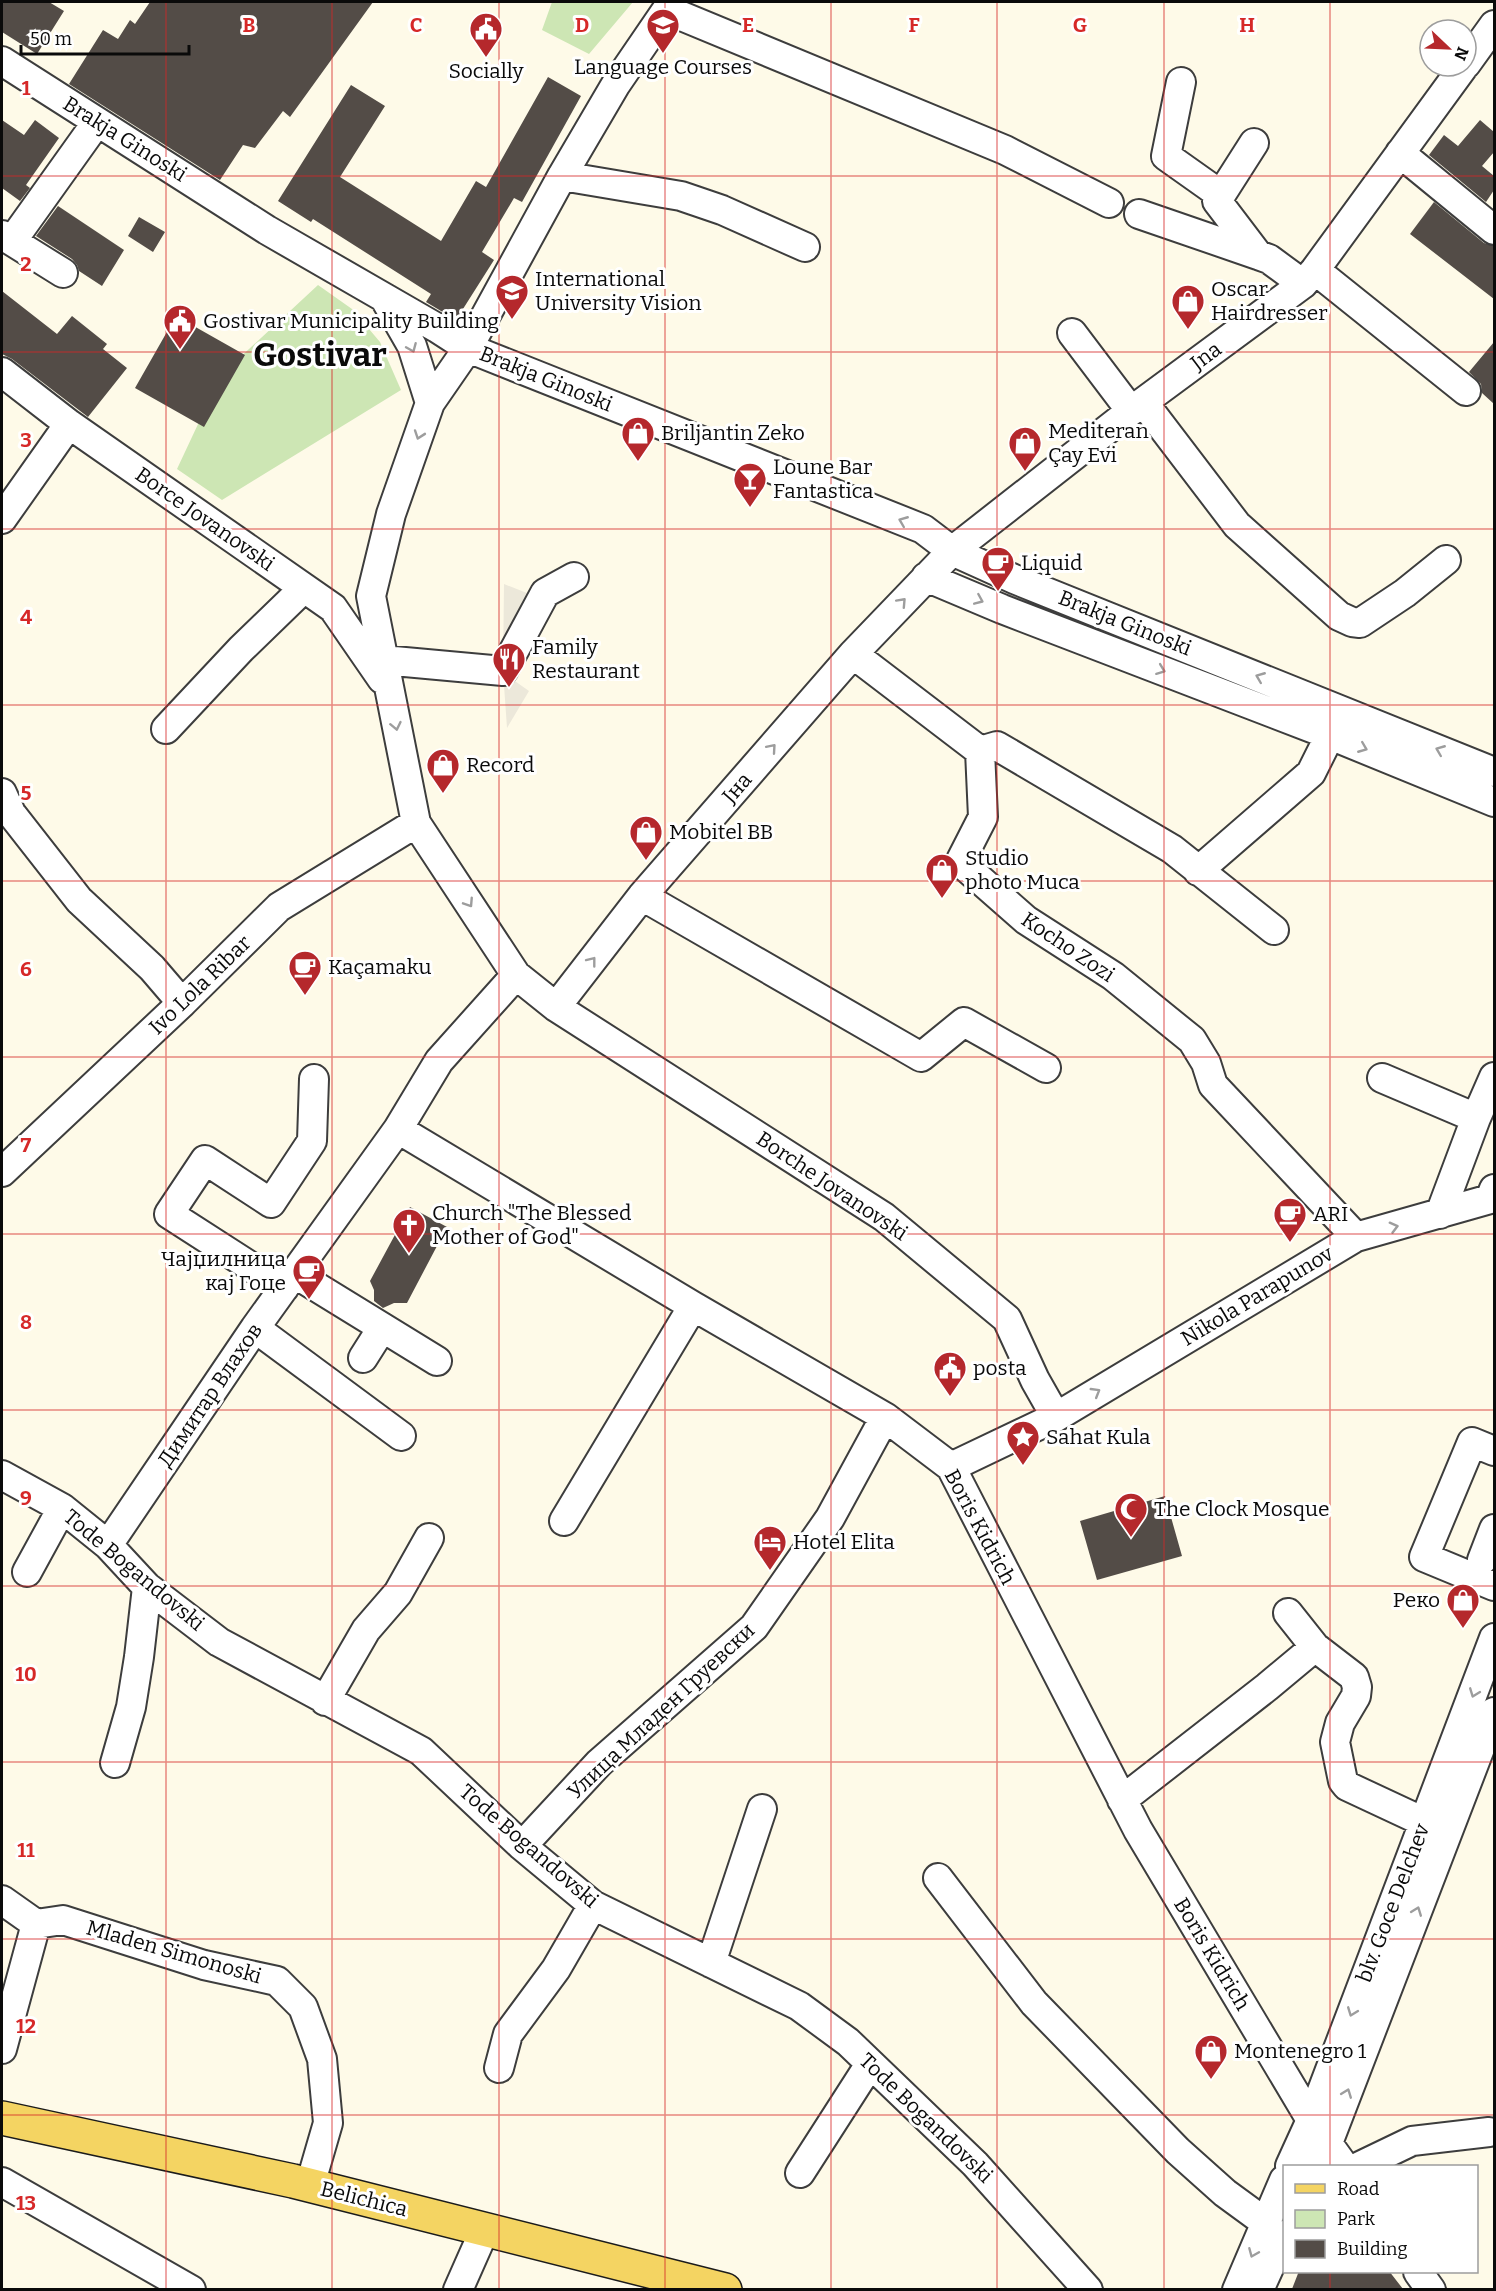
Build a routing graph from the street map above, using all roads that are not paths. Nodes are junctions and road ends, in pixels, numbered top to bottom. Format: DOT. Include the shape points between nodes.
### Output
graph roads {
  1 [pos="670,6"];
  2 [pos="1491,39"];
  3 [pos="1478,52"];
  4 [pos="2,61"];
  5 [pos="1455,78"];
  6 [pos="1181,82"];
  7 [pos="97,122"];
  8 [pos="1254,143"];
  9 [pos="1400,153"];
  10 [pos="562,176"];
  11 [pos="1221,195"];
  12 [pos="1109,203"];
  13 [pos="1139,214"];
  14 [pos="1494,230"];
  15 [pos="7,238"];
  16 [pos="805,247"];
  17 [pos="1258,255"];
  18 [pos="63,273"];
  19 [pos="1309,277"];
  20 [pos="384,297"];
  21 [pos="1072,333"];
  22 [pos="468,348"];
  23 [pos="2,372"];
  24 [pos="1466,391"];
  25 [pos="430,403"];
  26 [pos="1137,407"];
  27 [pos="69,424"];
  28 [pos="2,519"];
  29 [pos="952,551"];
  30 [pos="1446,560"];
  31 [pos="574,577"];
  32 [pos="926,577"];
  33 [pos="304,588"];
  34 [pos="371,596"];
  35 [pos="333,608"];
  36 [pos="853,654"];
  37 [pos="385,673"];
  38 [pos="166,729"];
  39 [pos="1330,735"];
  40 [pos="980,751"];
  41 [pos="1494,772"];
  42 [pos="2,793"];
  43 [pos="1494,802"];
  44 [pos="416,823"];
  45 [pos="1198,871"];
  46 [pos="642,896"];
  47 [pos="1274,930"];
  48 [pos="516,975"];
  49 [pos="182,1004"];
  50 [pos="556,1007"];
  51 [pos="1046,1068"];
  52 [pos="1494,1077"];
  53 [pos="1382,1078"];
  54 [pos="314,1079"];
  55 [pos="1476,1118"];
  56 [pos="398,1129"];
  57 [pos="2,1172"];
  58 [pos="1494,1189"];
  59 [pos="1440,1214"];
  60 [pos="1356,1237"];
  61 [pos="289,1281"];
  62 [pos="693,1306"];
  63 [pos="255,1328"];
  64 [pos="382,1328"];
  65 [pos="363,1358"];
  66 [pos="437,1361"];
  67 [pos="885,1417"];
  68 [pos="1056,1417"];
  69 [pos="401,1436"];
  70 [pos="1494,1451"];
  71 [pos="951,1467"];
  72 [pos="2,1474"];
  73 [pos="62,1508"];
  74 [pos="564,1521"];
  75 [pos="1494,1529"];
  76 [pos="429,1538"];
  77 [pos="108,1545"];
  78 [pos="1482,1560"];
  79 [pos="27,1572"];
  80 [pos="1494,1586"];
  81 [pos="147,1587"];
  82 [pos="1288,1613"];
  83 [pos="1494,1638"];
  84 [pos="1315,1647"];
  85 [pos="325,1701"];
  86 [pos="1494,1712"];
  87 [pos="115,1763"];
  88 [pos="1122,1800"];
  89 [pos="762,1809"];
  90 [pos="1424,1822"];
  91 [pos="522,1846"];
  92 [pos="938,1878"];
  93 [pos="2,1900"];
  94 [pos="593,1905"];
  95 [pos="36,1924"];
  96 [pos="711,1963"];
  97 [pos="2,2049"];
  98 [pos="870,2064"];
  99 [pos="499,2068"];
  100 [pos="2,2118"];
  101 [pos="1311,2120"];
  102 [pos="1489,2132"];
  103 [pos="1322,2155"];
  104 [pos="1290,2165"];
  105 [pos="1342,2165"];
  106 [pos="1362,2165"];
  107 [pos="800,2173"];
  108 [pos="2,2182"];
  109 [pos="309,2185"];
  110 [pos="1283,2185"];
  111 [pos="484,2229"];
  112 [pos="1275,2229"];
  113 [pos="1419,2273"];
  114 [pos="191,2289"];
  115 [pos="458,2289"];
  116 [pos="725,2289"];
  117 [pos="1088,2289"];
  118 [pos="1238,2289"];
  119 [pos="1259,2289"];
  120 [pos="1431,2289"];
  1 -- 10 [label="street" via="616,84"];
  1 -- 12 [label="street" via="1005,150"];
  2 -- 3 [label="street, Jna"];
  4 -- 7 [label="street, Brakja Ginoski"];
  5 -- 9 [label="street, Jna"];
  6 -- 11 [label="street" via="1166,156"];
  7 -- 15 [label="street"];
  7 -- 20 [label="street, Brakja Ginoski" via="267,230"];
  8 -- 11 [label="street"];
  9 -- 14 [label="street"];
  9 -- 19 [label="street, Jna"];
  10 -- 16 [label="street" via="681,196"];
  10 -- 22 [label="street"];
  11 -- 17 [label="street" via="1217,201"];
  13 -- 17 [label="street"];
  15 -- 18 [label="street"];
  17 -- 19 [label="street"];
  19 -- 24 [label="street"];
  19 -- 26 [label="street, Jna"];
  20 -- 22 [label="street, Brakja Ginoski"];
  20 -- 25 [label="street, one-way" via="412,346"];
  21 -- 26 [label="street"];
  22 -- 25 [label="street"];
  29 -- 22 [label="street, Brakja Ginoski, one-way" via="923,529"];
  23 -- 27 [label="street, Borce Jovanovski"];
  25 -- 34 [label="street, one-way" via="391,513"];
  26 -- 29 [label="street, Jna"];
  26 -- 30 [label="street" via="1237,525 1339,616 1360,623"];
  27 -- 28 [label="street"];
  27 -- 33 [label="street, Borce Jovanovski"];
  29 -- 32 [label="street, Jna"];
  41 -- 29 [label="street, Brakja Ginoski, one-way"];
  31 -- 37 [label="street" via="545,593 503,671"];
  36 -- 32 [label="street, Јна, one-way"];
  32 -- 39 [label="street, Brakja Ginoski, one-way"];
  33 -- 35 [label="street, Borce Jovanovski"];
  33 -- 38 [label="street"];
  34 -- 35 [label="street"];
  34 -- 37 [label="street"];
  35 -- 37 [label="street, Borce Jovanovski"];
  36 -- 40 [label="street"];
  46 -- 36 [label="street, Јна, one-way"];
  37 -- 44 [label="street, one-way"];
  39 -- 43 [label="street, Brakja Ginoski, one-way"];
  39 -- 45 [label="street" via="1311,773"];
  40 -- 45 [label="street" via="997,746 1172,849"];
  40 -- 60 [label="street, Kocho Zozi" via="983,817 960,862 1026,920 1113,976 1192,1040 1213,1085"];
  42 -- 49 [label="street" via="11,813 79,900 152,968"];
  44 -- 48 [label="street, Borche Jovanovski, one-way"];
  44 -- 49 [label="street, Ivo Lola Ribar" via="279,907"];
  45 -- 47 [label="street"];
  50 -- 46 [label="street, Јна, one-way"];
  46 -- 51 [label="street" via="921,1057 964,1022"];
  48 -- 50 [label="street, Borche Jovanovski"];
  48 -- 56 [label="street, Димитар Влахов" via="439,1061"];
  49 -- 57 [label="street, Ivo Lola Ribar"];
  50 -- 68 [label="street, Borche Jovanovski" via="884,1216 1007,1319"];
  52 -- 55 [label="street"];
  53 -- 55 [label="street"];
  54 -- 61 [label="street" via="312,1141 271,1203 205,1160 169,1214"];
  55 -- 59 [label="street"];
  56 -- 61 [label="street, Димитар Влахов"];
  56 -- 62 [label="street, Boris Kidrich"];
  58 -- 59 [label="street, Nikola Parapunov" via="1490,1199"];
  60 -- 59 [label="street, Nikola Parapunov, one-way"];
  68 -- 60 [label="street, Nikola Parapunov, one-way"];
  61 -- 63 [label="street, Димитар Влахов"];
  61 -- 64 [label="street"];
  62 -- 67 [label="street, Boris Kidrich"];
  62 -- 74 [label="street"];
  63 -- 69 [label="street"];
  63 -- 77 [label="street, Димитар Влахов"];
  64 -- 65 [label="street"];
  64 -- 66 [label="street"];
  67 -- 71 [label="street, Boris Kidrich"];
  67 -- 91 [label="street, Улица Младен Груевски" via="830,1518 754,1627 599,1763"];
  68 -- 71 [label="street, Nikola Parapunov"];
  70 -- 80 [label="street" via="1472,1442 1424,1557"];
  71 -- 88 [label="street, Boris Kidrich"];
  72 -- 73 [label="street, Tode Bogandovski"];
  73 -- 77 [label="street, Tode Bogandovski"];
  73 -- 79 [label="street"];
  75 -- 78 [label="street"];
  76 -- 85 [label="street" via="398,1593 366,1630"];
  77 -- 81 [label="street, Tode Bogandovski"];
  81 -- 85 [label="street, Tode Bogandovski" via="219,1642"];
  81 -- 87 [label="street" via="131,1707"];
  82 -- 84 [label="street"];
  83 -- 90 [label="street, blv. Goce Delchev, one-way"];
  84 -- 88 [label="street"];
  84 -- 90 [label="street" via="1354,1677 1357,1687 1335,1742 1342,1781"];
  85 -- 91 [label="street, Tode Bogandovski" via="421,1751"];
  103 -- 86 [label="street, one-way"];
  88 -- 101 [label="street, Boris Kidrich"];
  89 -- 96 [label="street"];
  90 -- 101 [label="street, blv. Goce Delchev, one-way"];
  91 -- 94 [label="street, Tode Bogandovski"];
  92 -- 112 [label="street" via="1034,2003 1178,2151 1225,2193"];
  93 -- 95 [label="street"];
  94 -- 96 [label="street, Tode Bogandovski"];
  94 -- 99 [label="street" via="556,1969 508,2034"];
  95 -- 97 [label="street"];
  95 -- 109 [label="street, Mladen Simonoski" via="63,1920 204,1965 277,1981 303,2007 322,2058 328,2123"];
  96 -- 98 [label="street, Tode Bogandovski" via="799,2006 848,2042"];
  98 -- 107 [label="street"];
  98 -- 117 [label="street, Tode Bogandovski" via="975,2164"];
  100 -- 109 [label="main road, Belichica"];
  101 -- 103 [label="street, Boris Kidrich"];
  101 -- 104 [label="street, blv. Goce Delchev"];
  102 -- 106 [label="street" via="1412,2141"];
  103 -- 105 [label="street"];
  108 -- 114 [label="street"];
  109 -- 111 [label="main road, Belichica"];
  110 -- 112 [label="street"];
  111 -- 115 [label="street"];
  111 -- 116 [label="main road, Belichica"];
  112 -- 118 [label="street, one-way"];
  112 -- 119 [label="street"];
  113 -- 120 [label="street"];
}
